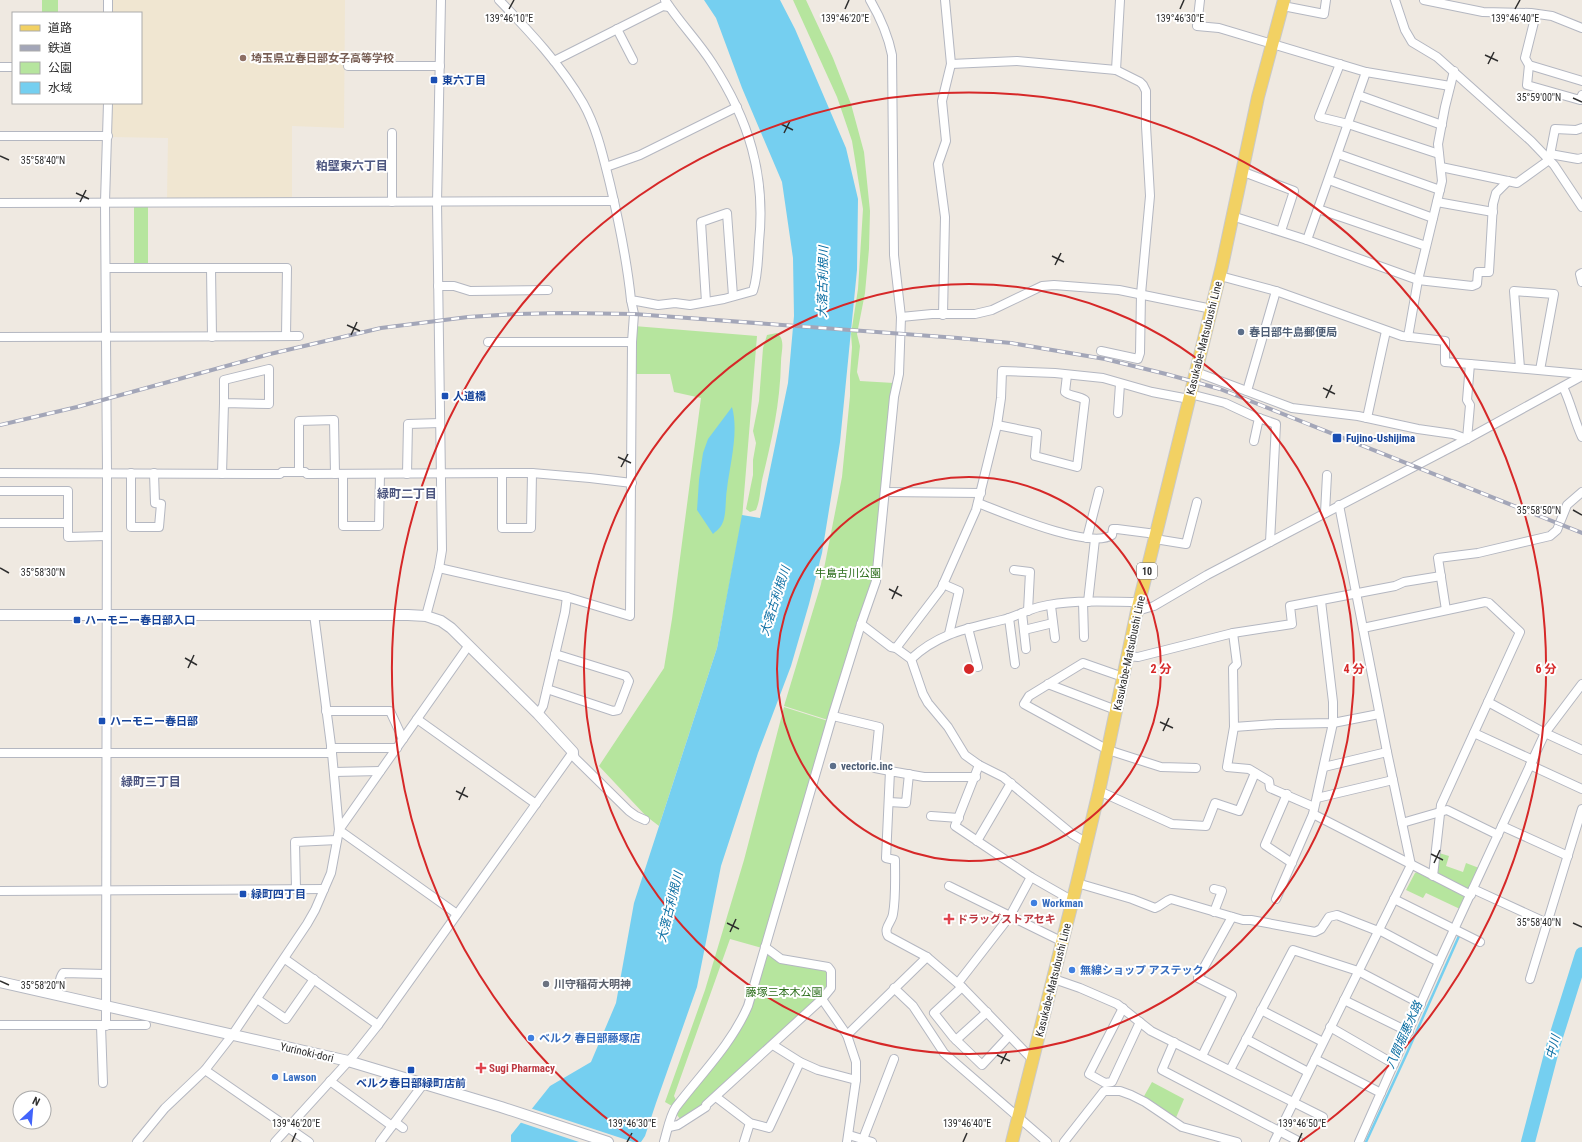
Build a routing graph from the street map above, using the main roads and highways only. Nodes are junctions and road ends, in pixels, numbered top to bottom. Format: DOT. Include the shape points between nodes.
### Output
graph roads {
  1 [pos="1284,3"];
  2 [pos="1012,1142"];
  1 -- 2 [label="main road, Kasukabe-Matsubushi Line / 10" via="1258,97 1220,276 1139,607 1087,843"];
}
